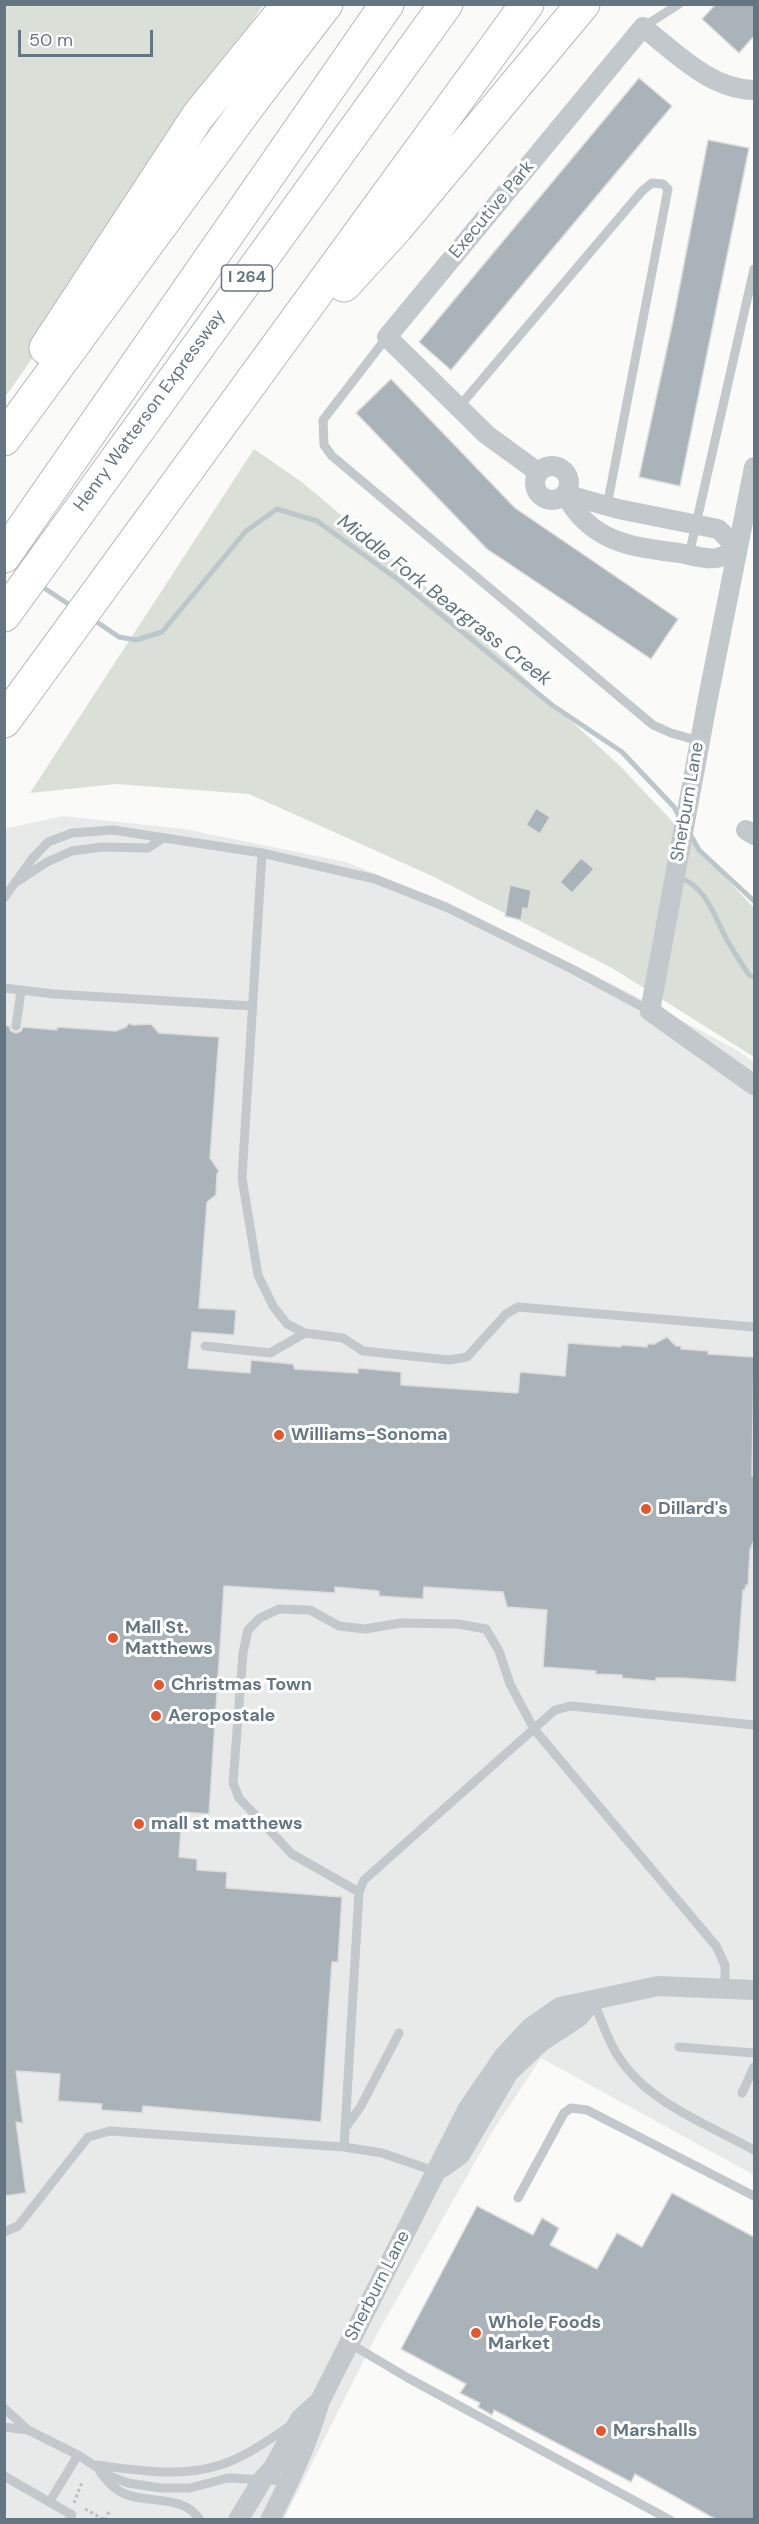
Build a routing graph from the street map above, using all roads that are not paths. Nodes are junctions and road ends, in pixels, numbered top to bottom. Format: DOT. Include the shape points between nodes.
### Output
graph roads {
  1 [pos="289,4"];
  2 [pos="326,4"];
  3 [pos="387,4"];
  4 [pos="446,4"];
  5 [pos="527,4"];
  6 [pos="583,4"];
  7 [pos="679,4"];
  8 [pos="643,27"];
  9 [pos="754,90"];
  10 [pos="754,268"];
  11 [pos="387,337"];
  12 [pos="235,403"];
  13 [pos="458,408"];
  14 [pos="4,414"];
  15 [pos="4,440"];
  16 [pos="754,468"];
  17 [pos="565,494"];
  18 [pos="607,506"];
  19 [pos="696,524"];
  20 [pos="746,550"];
  21 [pos="689,555"];
  22 [pos="4,556"];
  23 [pos="8,610"];
  24 [pos="4,721"];
  25 [pos="699,741"];
  26 [pos="163,838"];
  27 [pos="262,853"];
  28 [pos="16,882"];
  29 [pos="4,898"];
  30 [pos="4,988"];
  31 [pos="21,991"];
  32 [pos="252,1006"];
  33 [pos="650,1011"];
  34 [pos="16,1026"];
  35 [pos="754,1085"];
  36 [pos="754,1327"];
  37 [pos="305,1333"];
  38 [pos="205,1346"];
  39 [pos="754,1725"];
  40 [pos="534,1729"];
  41 [pos="359,1892"];
  42 [pos="725,1987"];
  43 [pos="754,1990"];
  44 [pos="593,2000"];
  45 [pos="399,2033"];
  46 [pos="679,2047"];
  47 [pos="754,2053"];
  48 [pos="754,2067"];
  49 [pos="742,2093"];
  50 [pos="345,2127"];
  51 [pos="344,2147"];
  52 [pos="754,2150"];
  53 [pos="437,2172"];
  54 [pos="754,2196"];
  55 [pos="518,2198"];
  56 [pos="4,2232"];
  57 [pos="349,2343"];
  58 [pos="320,2401"];
  59 [pos="4,2408"];
  60 [pos="300,2419"];
  61 [pos="4,2427"];
  62 [pos="28,2430"];
  63 [pos="78,2455"];
  64 [pos="95,2465"];
  65 [pos="4,2476"];
  66 [pos="263,2479"];
  67 [pos="291,2481"];
  68 [pos="50,2501"];
  69 [pos="69,2520"];
  70 [pos="200,2520"];
  71 [pos="238,2520"];
  72 [pos="270,2520"];
  73 [pos="670,2520"];
  1 -- 14 [label="highway" via="198,116"];
  2 -- 15 [label="highway"];
  3 -- 22 [label="highway, Henry Watterson Expressway / I 264"];
  4 -- 23 [label="highway, Henry Watterson Expressway / I 264"];
  5 -- 12 [label="highway"];
  6 -- 12 [label="highway" via="397,227"];
  7 -- 8 [label="lane"];
  8 -- 9 [label="street" via="693,68 718,82"];
  8 -- 11 [label="street, Executive Park"];
  10 -- 19 [label="lane"];
  11 -- 13 [label="street"];
  11 -- 25 [label="lane" via="323,420 324,445 332,456 653,725"];
  12 -- 24 [label="highway"];
  13 -- 17 [label="street" via="538,472 535,485 541,496 554,500"];
  13 -- 18 [label="lane" via="642,191 652,183 663,184 668,189"];
  16 -- 20 [label="street, Sherburn Lane"];
  17 -- 18 [label="street"];
  17 -- 21 [label="street" via="575,513 612,540 635,548"];
  18 -- 19 [label="street"];
  19 -- 20 [label="street" via="718,528"];
  19 -- 21 [label="lane"];
  20 -- 21 [label="street" via="717,558"];
  20 -- 25 [label="street, Sherburn Lane"];
  25 -- 33 [label="street, Sherburn Lane"];
  26 -- 27 [label="lane"];
  26 -- 28 [label="lane" via="148,848 72,851"];
  26 -- 28 [label="lane" via="113,830 72,833 48,842"];
  27 -- 32 [label="lane"];
  27 -- 33 [label="lane" via="375,879 446,907"];
  28 -- 29 [label="lane"];
  30 -- 31 [label="lane"];
  31 -- 32 [label="lane"];
  31 -- 34 [label="lane"];
  32 -- 37 [label="lane" via="242,1178 258,1275 273,1306 288,1324"];
  33 -- 35 [label="street"];
  36 -- 37 [label="lane" via="518,1307 506,1314 466,1357 449,1360 363,1351 343,1338"];
  37 -- 38 [label="lane" via="270,1353"];
  39 -- 40 [label="lane" via="571,1706 555,1710"];
  40 -- 41 [label="lane" via="364,1880"];
  40 -- 41 [label="lane" via="510,1684 500,1651 486,1629 458,1624 401,1623 366,1629 339,1626 310,1610 279,1609 260,1618 248,1630 243,1653 233,1783 240,1798 292,1854"];
  40 -- 42 [label="lane" via="716,1946 725,1965"];
  41 -- 50 [label="lane"];
  42 -- 43 [label="street"];
  42 -- 44 [label="street" via="658,1986"];
  44 -- 52 [label="lane" via="618,2055 639,2081 660,2099"];
  44 -- 53 [label="street, Sherburn Lane" via="579,2017 542,2041 509,2072 460,2155"];
  45 -- 50 [label="lane" via="361,2106"];
  46 -- 47 [label="lane"];
  48 -- 49 [label="lane"];
  50 -- 51 [label="lane"];
  51 -- 53 [label="lane" via="382,2153"];
  51 -- 56 [label="lane" via="110,2131 88,2137 18,2226"];
  53 -- 57 [label="street, Sherburn Lane"];
  54 -- 55 [label="lane" via="587,2110 571,2108 564,2113"];
  57 -- 58 [label="street, Sherburn Lane"];
  57 -- 73 [label="lane"];
  58 -- 60 [label="street, Sherburn Lane"];
  58 -- 67 [label="street, Sherburn Lane"];
  59 -- 62 [label="lane"];
  60 -- 64 [label="lane" via="221,2465 189,2471"];
  60 -- 66 [label="street, Sherburn Lane"];
  61 -- 62 [label="lane"];
  62 -- 63 [label="lane"];
  63 -- 64 [label="lane"];
  63 -- 68 [label="lane"];
  64 -- 66 [label="lane" via="128,2483 161,2488 190,2488 228,2478"];
  64 -- 70 [label="lane" via="124,2494 187,2506"];
  65 -- 68 [label="lane"];
  66 -- 67 [label="lane"];
  66 -- 71 [label="street, Sherburn Lane"];
  67 -- 72 [label="street, Sherburn Lane"];
  68 -- 69 [label="lane" via="72,2515"];
}
